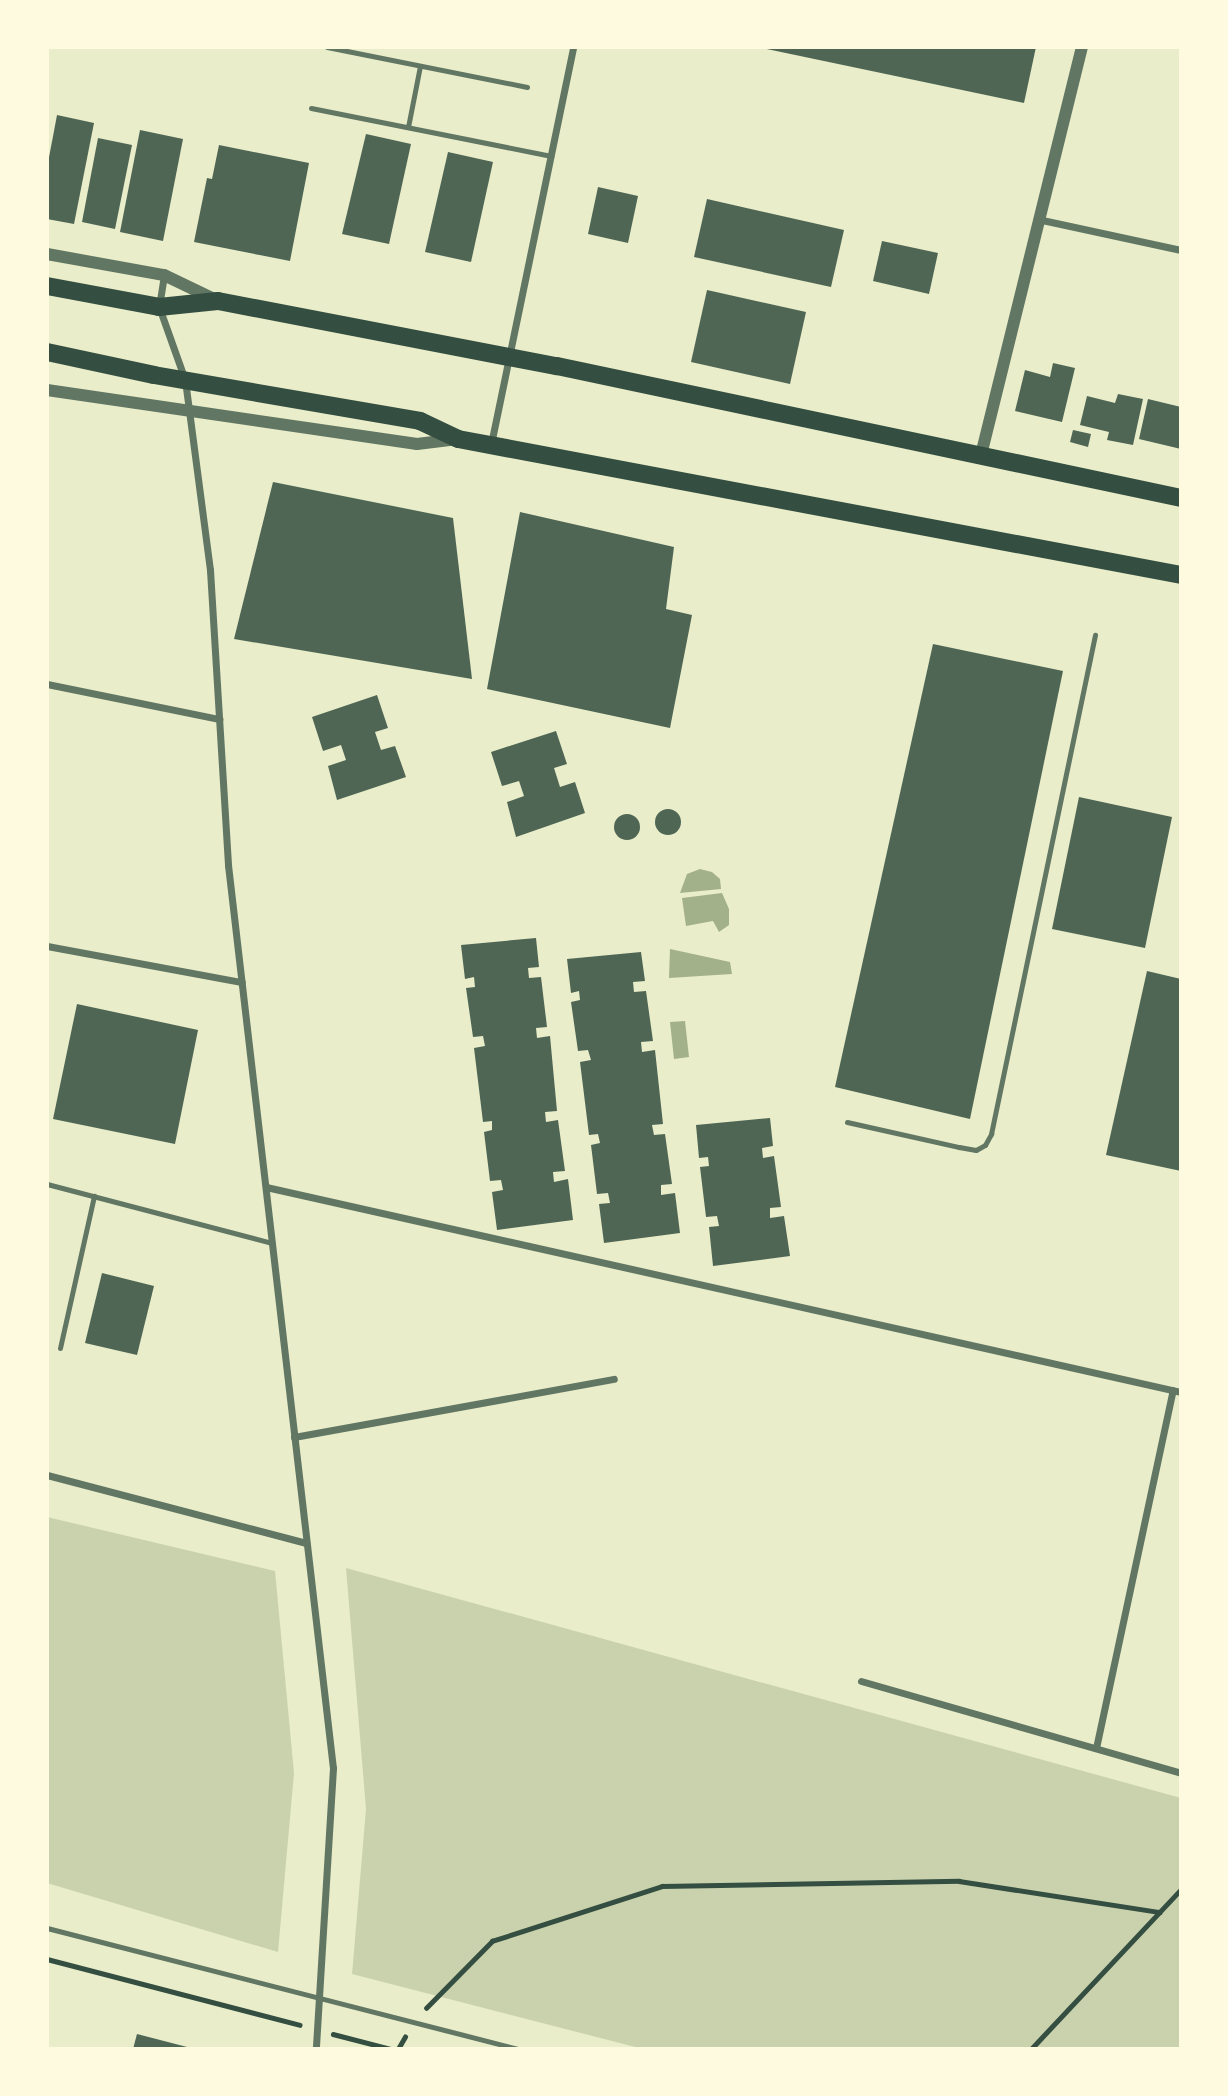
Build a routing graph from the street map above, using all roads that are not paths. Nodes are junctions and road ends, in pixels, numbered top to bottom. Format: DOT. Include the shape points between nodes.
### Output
graph roads {
  1 [pos="327,47"];
  2 [pos="1083,47"];
  3 [pos="571,48"];
  4 [pos="420,66"];
  5 [pos="527,87"];
  6 [pos="311,108"];
  7 [pos="408,127"];
  8 [pos="551,156"];
  9 [pos="1042,220"];
  10 [pos="1181,250"];
  11 [pos="47,254"];
  12 [pos="164,275"];
  13 [pos="47,286"];
  14 [pos="218,301"];
  15 [pos="159,307"];
  16 [pos="47,352"];
  17 [pos="510,357"];
  18 [pos="185,380"];
  19 [pos="47,390"];
  20 [pos="189,410"];
  21 [pos="458,439"];
  22 [pos="491,445"];
  23 [pos="981,455"];
  24 [pos="1181,498"];
  25 [pos="1181,575"];
  26 [pos="1095,635"];
  27 [pos="47,684"];
  28 [pos="219,719"];
  29 [pos="47,946"];
  30 [pos="242,982"];
  31 [pos="848,1122"];
  32 [pos="47,1184"];
  33 [pos="266,1187"];
  34 [pos="94,1196"];
  35 [pos="272,1243"];
  36 [pos="60,1348"];
  37 [pos="614,1379"];
  38 [pos="1177,1391"];
  39 [pos="294,1437"];
  40 [pos="47,1475"];
  41 [pos="306,1543"];
  42 [pos="862,1681"];
  43 [pos="1096,1748"];
  44 [pos="1181,1773"];
  45 [pos="47,1928"];
  46 [pos="320,1996"];
  47 [pos="316,2049"];
  48 [pos="517,2049"];
  1 -- 4 [label="lane"];
  2 -- 9 [label="street"];
  3 -- 8 [label="street"];
  4 -- 5 [label="lane"];
  4 -- 7 [label="lane"];
  6 -- 7 [label="lane"];
  7 -- 8 [label="lane"];
  8 -- 17 [label="street"];
  9 -- 10 [label="street"];
  9 -- 23 [label="street"];
  11 -- 12 [label="street"];
  12 -- 14 [label="street"];
  12 -- 15 [label="street"];
  13 -- 15 [label="main road"];
  14 -- 15 [label="main road"];
  14 -- 17 [label="main road"];
  15 -- 18 [label="street"];
  16 -- 18 [label="main road"];
  17 -- 22 [label="street"];
  17 -- 23 [label="main road"];
  18 -- 20 [label="street"];
  18 -- 21 [label="main road" via="420,421"];
  19 -- 20 [label="street"];
  20 -- 21 [label="street" via="417,444"];
  20 -- 28 [label="street" via="209,570"];
  21 -- 22 [label="main road"];
  22 -- 25 [label="main road"];
  23 -- 24 [label="main road"];
  26 -- 31 [label="lane" via="991,1134 976,1150"];
  27 -- 28 [label="street"];
  28 -- 30 [label="street" via="228,865"];
  29 -- 30 [label="street"];
  30 -- 33 [label="street"];
  32 -- 34 [label="lane"];
  33 -- 35 [label="street"];
  33 -- 38 [label="street"];
  34 -- 35 [label="lane"];
  34 -- 36 [label="lane"];
  35 -- 39 [label="street"];
  37 -- 39 [label="street"];
  38 -- 43 [label="street"];
  39 -- 41 [label="street"];
  40 -- 41 [label="street"];
  41 -- 46 [label="street" via="333,1768"];
  42 -- 43 [label="street"];
  43 -- 44 [label="street"];
  45 -- 46 [label="lane"];
  46 -- 47 [label="street"];
  46 -- 48 [label="lane"];
}
